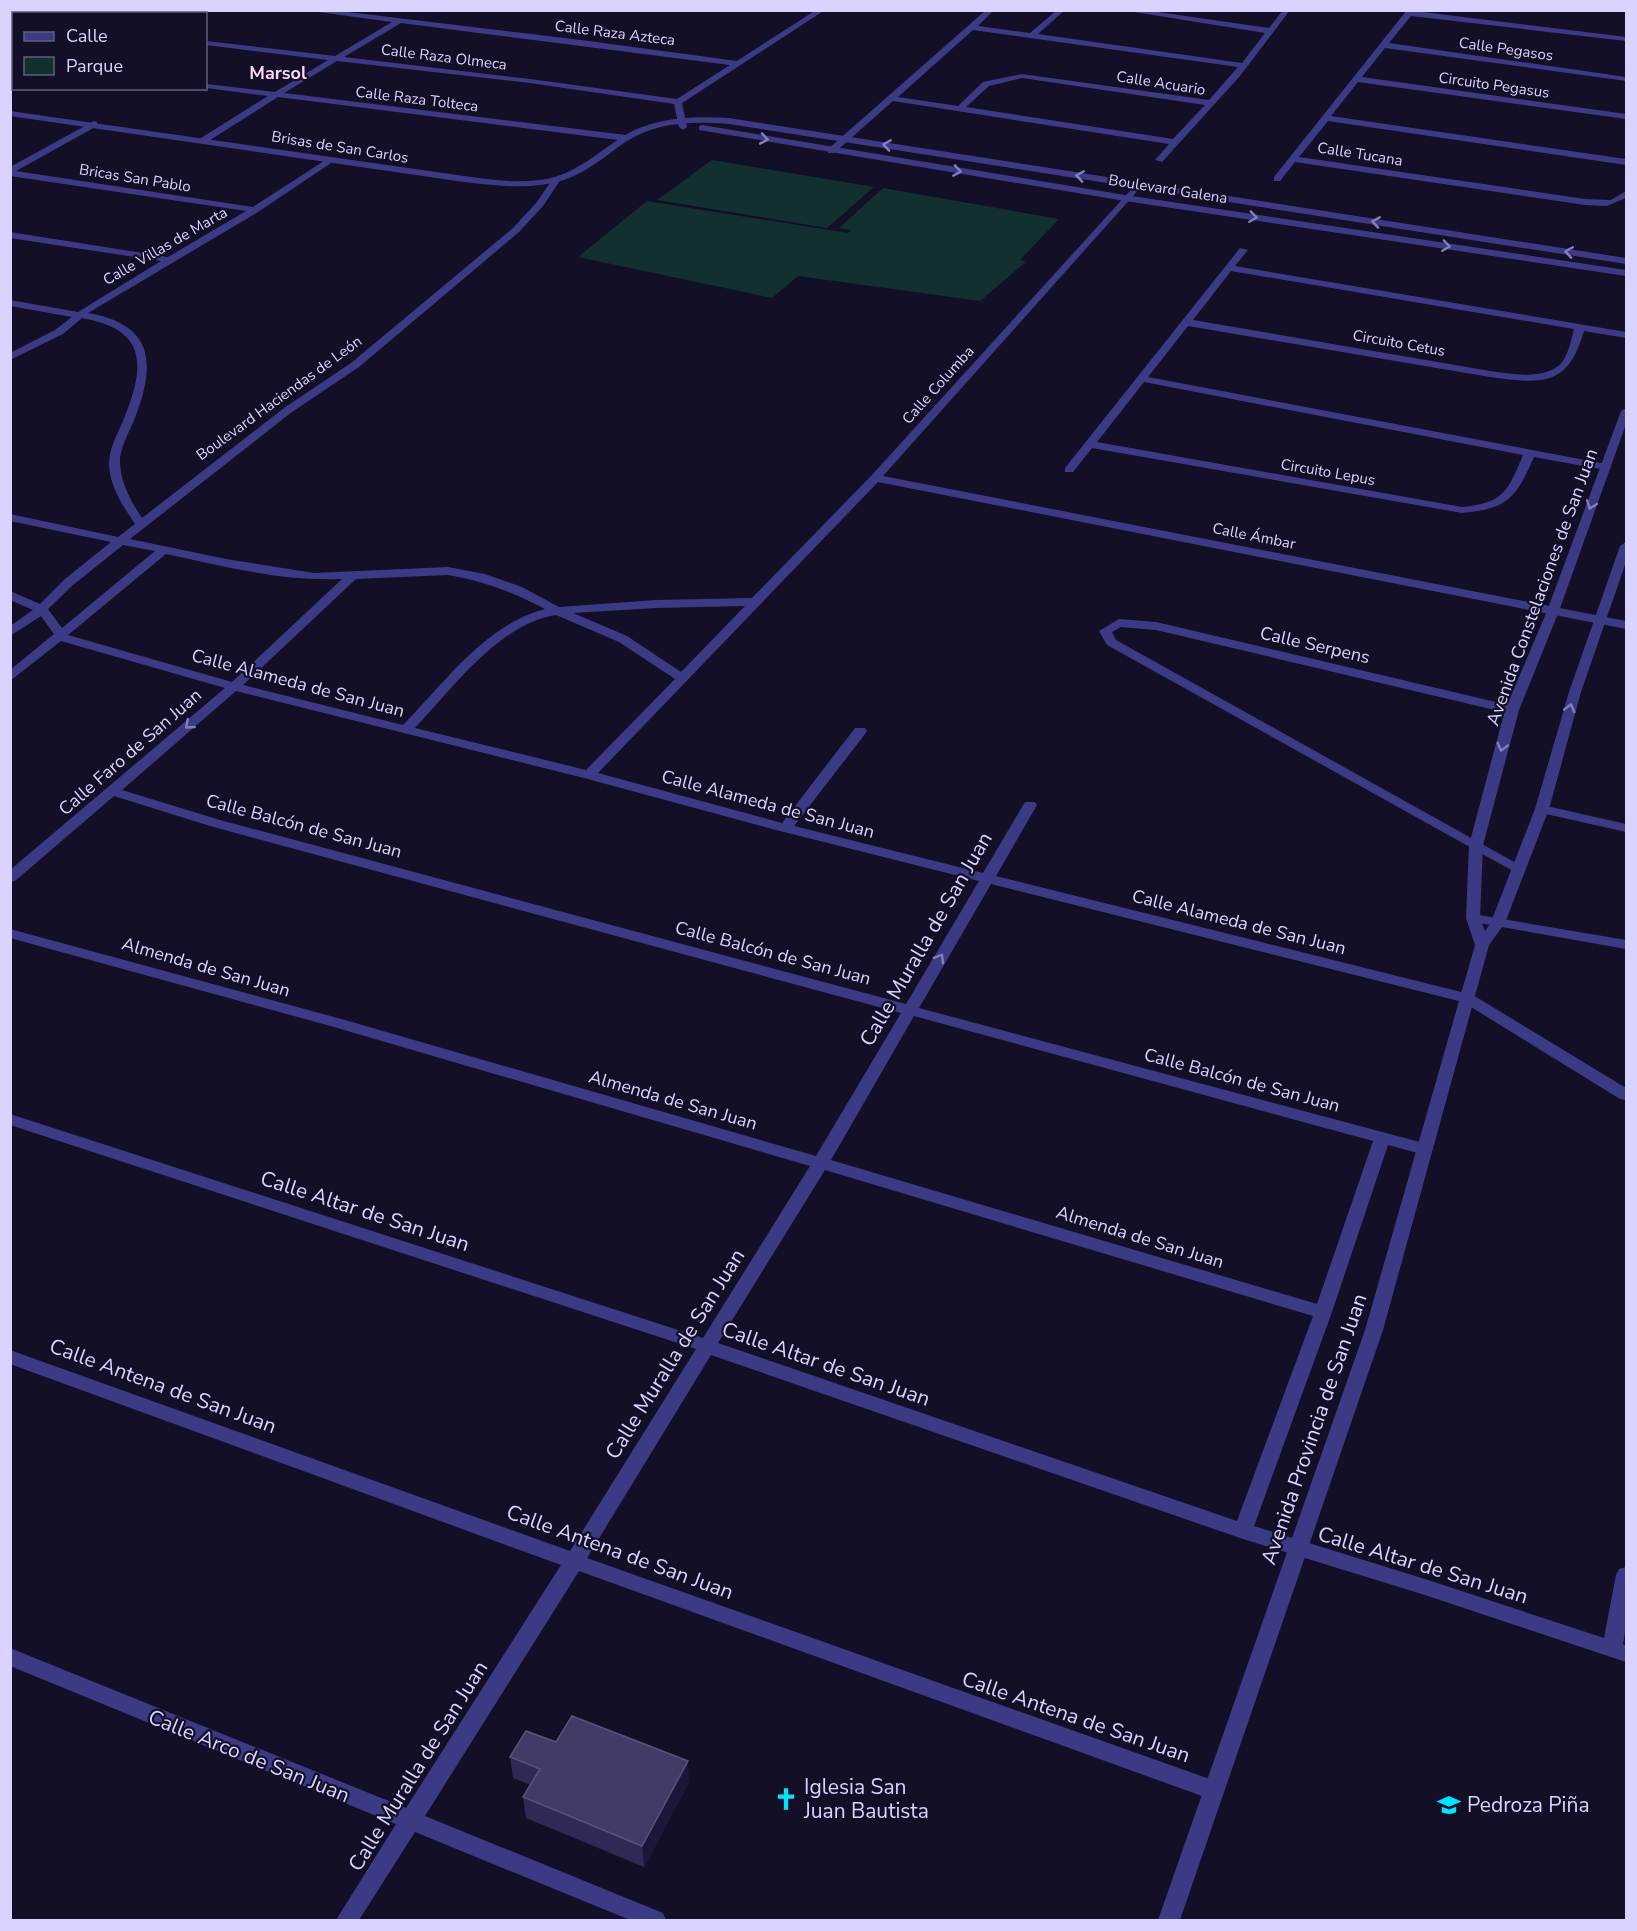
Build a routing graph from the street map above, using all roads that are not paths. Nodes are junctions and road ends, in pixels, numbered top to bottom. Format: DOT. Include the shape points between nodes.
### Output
graph roads {
  1 [pos="307,10"];
  2 [pos="822,10"];
  3 [pos="991,10"];
  4 [pos="1062,10"];
  5 [pos="1125,10"];
  6 [pos="1287,10"];
  7 [pos="1409,12"];
  8 [pos="400,21"];
  9 [pos="972,27"];
  10 [pos="1270,31"];
  11 [pos="1031,36"];
  12 [pos="1626,39"];
  13 [pos="207,43"];
  14 [pos="1383,45"];
  15 [pos="337,57"];
  16 [pos="740,64"];
  17 [pos="1242,65"];
  18 [pos="1626,79"];
  19 [pos="1357,80"];
  20 [pos="207,86"];
  21 [pos="277,94"];
  22 [pos="890,98"];
  23 [pos="678,102"];
  24 [pos="1211,103"];
  25 [pos="958,110"];
  26 [pos="10,113"];
  27 [pos="1626,117"];
  28 [pos="1327,118"];
  29 [pos="94,124"];
  30 [pos="682,124"];
  31 [pos="708,124"];
  32 [pos="626,138"];
  33 [pos="844,138"];
  34 [pos="204,140"];
  35 [pos="1176,141"];
  36 [pos="831,151"];
  37 [pos="333,159"];
  38 [pos="1295,159"];
  39 [pos="1159,160"];
  40 [pos="1626,162"];
  41 [pos="10,172"];
  42 [pos="557,179"];
  43 [pos="1277,179"];
  44 [pos="1138,185"];
  45 [pos="1626,194"];
  46 [pos="1125,198"];
  47 [pos="255,210"];
  48 [pos="10,235"];
  49 [pos="1244,250"];
  50 [pos="171,260"];
  51 [pos="1626,261"];
  52 [pos="1229,268"];
  53 [pos="1626,273"];
  54 [pos="10,303"];
  55 [pos="80,314"];
  56 [pos="1185,322"];
  57 [pos="1580,327"];
  58 [pos="1626,335"];
  59 [pos="10,357"];
  60 [pos="1142,379"];
  61 [pos="1626,411"];
  62 [pos="1090,444"];
  63 [pos="1530,452"];
  64 [pos="1606,466"];
  65 [pos="1069,470"];
  66 [pos="875,478"];
  67 [pos="10,517"];
  68 [pos="140,523"];
  69 [pos="118,541"];
  70 [pos="1626,546"];
  71 [pos="165,549"];
  72 [pos="351,577"];
  73 [pos="10,595"];
  74 [pos="758,602"];
  75 [pos="42,609"];
  76 [pos="558,611"];
  77 [pos="1553,611"];
  78 [pos="1599,620"];
  79 [pos="1626,625"];
  80 [pos="10,632"];
  81 [pos="62,637"];
  82 [pos="10,677"];
  83 [pos="682,678"];
  84 [pos="234,687"];
  85 [pos="1512,710"];
  86 [pos="406,729"];
  87 [pos="860,731"];
  88 [pos="589,775"];
  89 [pos="112,791"];
  90 [pos="1030,805"];
  91 [pos="1542,809"];
  92 [pos="785,828"];
  93 [pos="1626,828"];
  94 [pos="1476,845"];
  95 [pos="1518,868"];
  96 [pos="10,878"];
  97 [pos="986,878"];
  98 [pos="1473,918"];
  99 [pos="1498,922"];
  100 [pos="10,933"];
  101 [pos="1482,945"];
  102 [pos="1626,945"];
  103 [pos="1468,998"];
  104 [pos="911,1009"];
  105 [pos="1626,1095"];
  106 [pos="10,1119"];
  107 [pos="1382,1138"];
  108 [pos="1425,1149"];
  109 [pos="821,1162"];
  110 [pos="1323,1312"];
  111 [pos="706,1346"];
  112 [pos="10,1357"];
  113 [pos="1243,1531"];
  114 [pos="1297,1549"];
  115 [pos="575,1560"];
  116 [pos="1626,1575"];
  117 [pos="1619,1652"];
  118 [pos="10,1657"];
  119 [pos="1213,1790"];
  120 [pos="409,1821"];
  121 [pos="347,1920"];
  122 [pos="655,1920"];
  123 [pos="1169,1920"];
  1 -- 8 [label="street, Calle Raza Azteca"];
  2 -- 16 [label="street"];
  3 -- 9 [label="street"];
  4 -- 11 [label="street"];
  5 -- 10 [label="street"];
  6 -- 10 [label="street"];
  7 -- 12 [label="street"];
  7 -- 14 [label="street"];
  8 -- 15 [label="street"];
  8 -- 16 [label="street, Calle Raza Azteca"];
  9 -- 11 [label="street"];
  9 -- 22 [label="street"];
  10 -- 17 [label="street"];
  11 -- 17 [label="street"];
  13 -- 15 [label="street, Calle Raza Olmeca"];
  14 -- 18 [label="street, Calle Pegasos"];
  14 -- 19 [label="street"];
  15 -- 21 [label="street"];
  15 -- 23 [label="street, Calle Raza Olmeca"];
  16 -- 23 [label="street"];
  17 -- 24 [label="street"];
  19 -- 27 [label="street, Circuito Pegasus"];
  19 -- 28 [label="street"];
  20 -- 21 [label="street, Calle Raza Tolteca"];
  21 -- 32 [label="street, Calle Raza Tolteca"];
  21 -- 34 [label="street"];
  22 -- 25 [label="street"];
  22 -- 33 [label="street"];
  23 -- 30 [label="street"];
  24 -- 25 [label="street, Calle Acuario" via="1022,76 986,84"];
  24 -- 35 [label="street, Calle Acuario"];
  25 -- 35 [label="street"];
  26 -- 29 [label="street, Brisas de San Carlos"];
  28 -- 38 [label="street, Calle Tucana"];
  28 -- 40 [label="street, Calle Tucana"];
  29 -- 34 [label="street, Brisas de San Carlos"];
  29 -- 41 [label="street"];
  30 -- 31 [label="street, Brisas de San Carlos"];
  30 -- 32 [label="street, Brisas de San Carlos"];
  31 -- 33 [label="street, Boulevard Galena"];
  31 -- 36 [label="street, Boulevard Galena, one-way"];
  32 -- 42 [label="street, Brisas de San Carlos" via="594,163"];
  33 -- 36 [label="street"];
  44 -- 33 [label="street, Boulevard Galena, one-way"];
  34 -- 37 [label="street, Brisas de San Carlos"];
  35 -- 39 [label="street, Calle Acuario"];
  36 -- 46 [label="street, Boulevard Galena, one-way"];
  37 -- 42 [label="street, Brisas de San Carlos" via="490,183"];
  37 -- 47 [label="street, Calle Villas de Marta"];
  38 -- 43 [label="street"];
  38 -- 45 [label="street, Calle Tucana" via="1585,202 1620,201"];
  41 -- 47 [label="street, Bricas San Pablo"];
  42 -- 68 [label="street, Boulevard Haciendas de León" via="516,230 355,366 288,410"];
  44 -- 46 [label="street, Calle Columba"];
  51 -- 44 [label="street, Boulevard Galena, one-way"];
  46 -- 53 [label="street, Boulevard Galena, one-way"];
  46 -- 66 [label="street, Calle Columba"];
  47 -- 50 [label="street, Calle Villas de Marta"];
  48 -- 50 [label="street"];
  49 -- 52 [label="street"];
  50 -- 55 [label="street, Calle Villas de Marta"];
  52 -- 56 [label="street"];
  52 -- 57 [label="street"];
  54 -- 55 [label="street"];
  55 -- 59 [label="street, Calle Villas de Marta" via="59,332"];
  55 -- 68 [label="street" via="124,326 135,336 141,350 138,396 115,456 120,494"];
  56 -- 57 [label="street, Circuito Cetus" via="1460,368 1534,376 1565,367"];
  56 -- 60 [label="street"];
  57 -- 58 [label="street"];
  60 -- 62 [label="street"];
  60 -- 63 [label="street"];
  61 -- 64 [label="street, Avenida Constelaciones de San Juan"];
  62 -- 63 [label="street, Circuito Lepus" via="1462,510 1502,502 1513,491"];
  62 -- 65 [label="street"];
  63 -- 64 [label="street"];
  64 -- 77 [label="street, Avenida Constelaciones de San Juan, one-way"];
  66 -- 74 [label="street, Calle Columba"];
  66 -- 77 [label="street, Calle Ámbar"];
  67 -- 69 [label="street"];
  68 -- 69 [label="street, Boulevard Haciendas de León"];
  69 -- 71 [label="street"];
  69 -- 75 [label="street, Boulevard Haciendas de León"];
  70 -- 78 [label="street"];
  71 -- 72 [label="street" via="314,577"];
  71 -- 81 [label="street"];
  72 -- 76 [label="street" via="447,571 518,590"];
  72 -- 84 [label="street, Calle Faro de San Juan"];
  73 -- 75 [label="street"];
  74 -- 76 [label="street" via="685,602"];
  74 -- 83 [label="street, Calle Columba"];
  75 -- 80 [label="street, Boulevard Haciendas de León"];
  75 -- 81 [label="street"];
  76 -- 83 [label="street" via="623,639"];
  76 -- 86 [label="street" via="518,623"];
  77 -- 78 [label="street, Calle Ámbar"];
  77 -- 85 [label="street, Avenida Constelaciones de San Juan"];
  78 -- 79 [label="street, Calle Ámbar"];
  91 -- 78 [label="street, one-way"];
  81 -- 82 [label="street"];
  81 -- 84 [label="street, Calle Alameda de San Juan"];
  83 -- 88 [label="street, Calle Columba"];
  84 -- 86 [label="street, Calle Alameda de San Juan"];
  84 -- 89 [label="street, Calle Faro de San Juan, one-way"];
  85 -- 94 [label="street, Avenida Constelaciones de San Juan, one-way"];
  85 -- 94 [label="street, Calle Serpens" via="1156,626 1126,623 1105,631 1120,647"];
  86 -- 88 [label="street, Calle Alameda de San Juan"];
  87 -- 92 [label="street"];
  88 -- 92 [label="street, Calle Alameda de San Juan"];
  89 -- 96 [label="street, Calle Faro de San Juan"];
  89 -- 104 [label="street, Calle Balcón de San Juan" via="238,829"];
  90 -- 97 [label="street, Calle Muralla de San Juan"];
  91 -- 93 [label="street"];
  91 -- 95 [label="street"];
  92 -- 97 [label="street, Calle Alameda de San Juan"];
  94 -- 95 [label="street"];
  94 -- 98 [label="street, Avenida Constelaciones de San Juan"];
  95 -- 99 [label="street"];
  97 -- 103 [label="street, Calle Alameda de San Juan"];
  104 -- 97 [label="street, Calle Muralla de San Juan, one-way"];
  98 -- 99 [label="street"];
  98 -- 101 [label="street"];
  99 -- 101 [label="street, Avenida Provincia de San Juan"];
  99 -- 102 [label="street"];
  100 -- 109 [label="street, Almenda de San Juan"];
  101 -- 103 [label="street, Avenida Provincia de San Juan"];
  103 -- 105 [label="street, Calle Alameda de San Juan"];
  103 -- 108 [label="street, Avenida Provincia de San Juan"];
  104 -- 107 [label="street, Calle Balcón de San Juan"];
  104 -- 109 [label="street, Calle Muralla de San Juan"];
  106 -- 111 [label="street, Calle Altar de San Juan"];
  107 -- 108 [label="street, Calle Balcón de San Juan"];
  107 -- 110 [label="street"];
  108 -- 114 [label="street, Avenida Provincia de San Juan" via="1374,1330"];
  109 -- 110 [label="street, Almenda de San Juan"];
  109 -- 111 [label="street, Calle Muralla de San Juan"];
  110 -- 113 [label="street"];
  111 -- 113 [label="street, Calle Altar de San Juan"];
  111 -- 115 [label="street, Calle Muralla de San Juan"];
  112 -- 115 [label="street, Calle Antena de San Juan"];
  113 -- 114 [label="street, Calle Altar de San Juan"];
  114 -- 117 [label="street, Calle Altar de San Juan"];
  114 -- 119 [label="street, Avenida Provincia de San Juan"];
  115 -- 119 [label="street, Calle Antena de San Juan" via="814,1650"];
  115 -- 120 [label="street, Calle Muralla de San Juan"];
  116 -- 117 [label="street"];
  118 -- 120 [label="street, Calle Arco de San Juan"];
  119 -- 123 [label="street, Avenida Provincia de San Juan"];
  120 -- 121 [label="street, Calle Muralla de San Juan"];
  120 -- 122 [label="street, Calle Arco de San Juan"];
}
